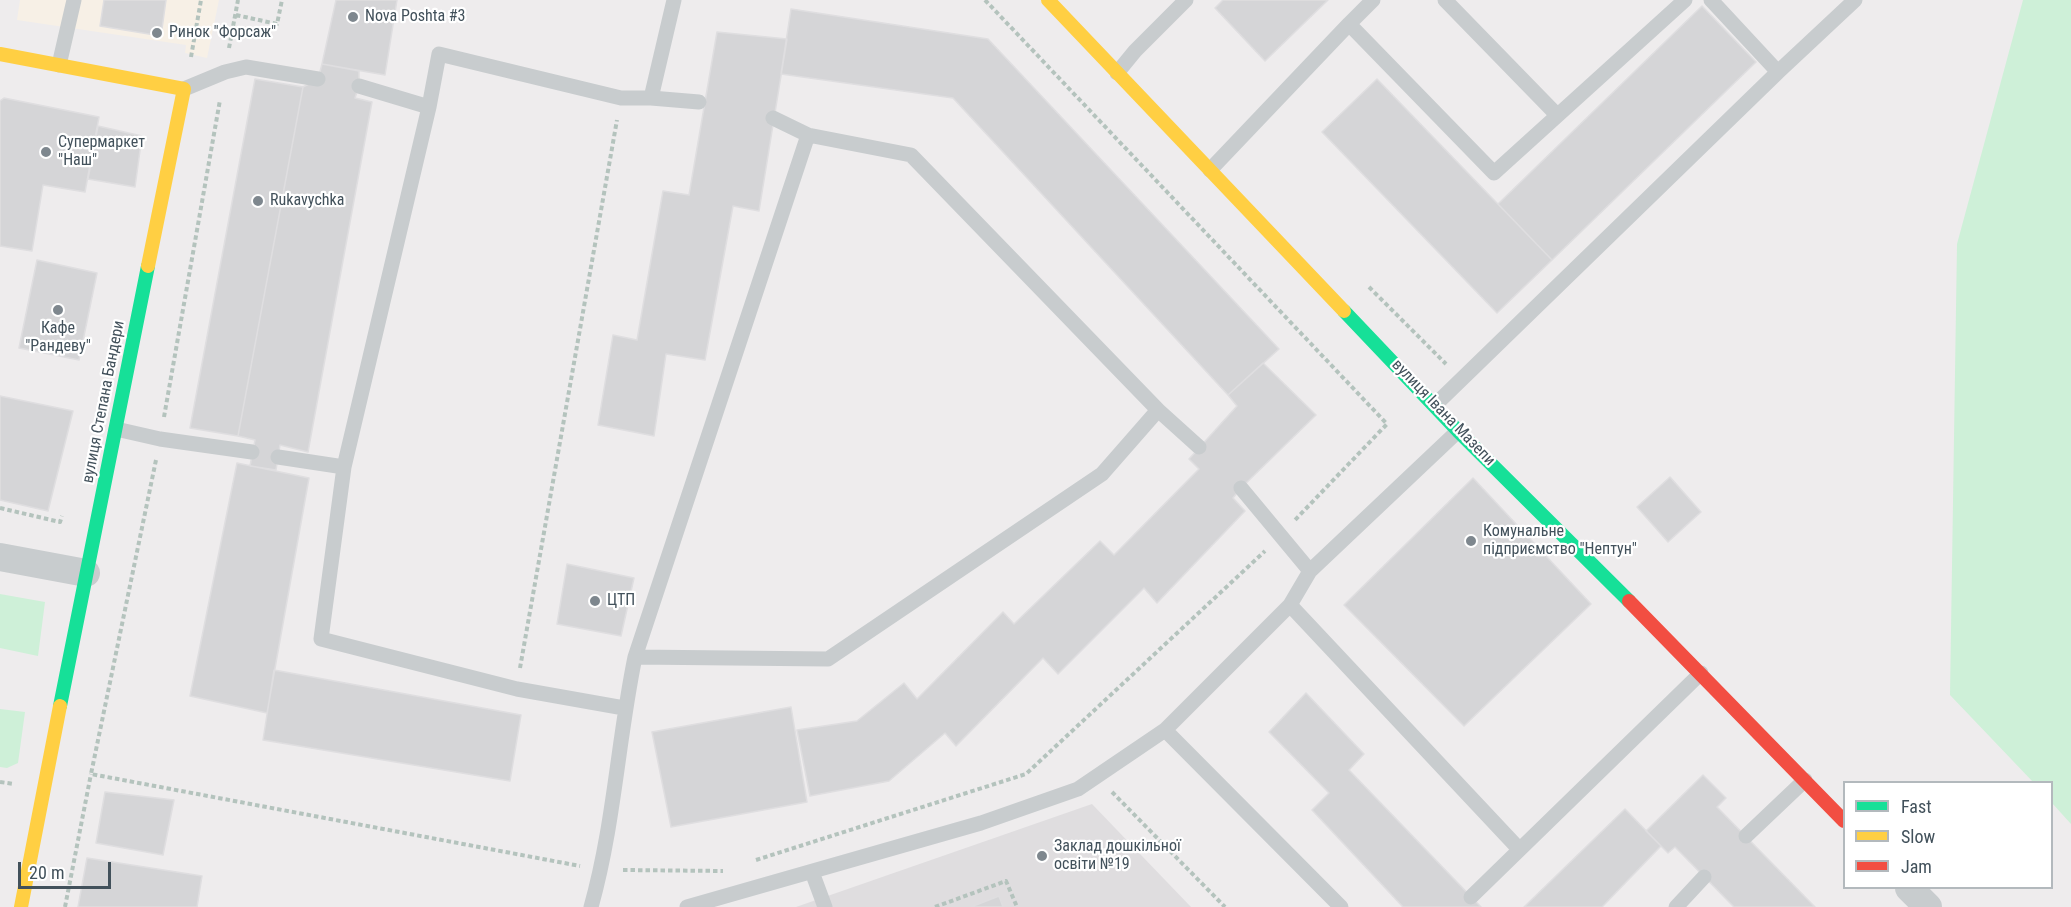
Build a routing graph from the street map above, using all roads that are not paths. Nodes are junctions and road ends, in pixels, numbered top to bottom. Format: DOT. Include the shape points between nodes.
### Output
graph roads {
  1 [pos="74,0"];
  2 [pos="674,0"];
  3 [pos="1048,0"];
  4 [pos="1186,0"];
  5 [pos="1373,0"];
  6 [pos="1445,0"];
  7 [pos="1685,0"];
  8 [pos="1711,0"];
  9 [pos="1855,0"];
  10 [pos="1349,24"];
  11 [pos="0,54"];
  12 [pos="60,65"];
  13 [pos="1778,72"];
  14 [pos="1117,73"];
  15 [pos="318,79"];
  16 [pos="359,86"];
  17 [pos="184,88"];
  18 [pos="651,98"];
  19 [pos="699,102"];
  20 [pos="429,107"];
  21 [pos="1557,115"];
  22 [pos="773,118"];
  23 [pos="808,135"];
  24 [pos="1210,170"];
  25 [pos="1435,405"];
  26 [pos="1158,410"];
  27 [pos="116,429"];
  28 [pos="1458,431"];
  29 [pos="1199,447"];
  30 [pos="252,452"];
  31 [pos="278,457"];
  32 [pos="344,467"];
  33 [pos="1241,488"];
  34 [pos="0,557"];
  35 [pos="1310,571"];
  36 [pos="86,573"];
  37 [pos="1290,605"];
  38 [pos="634,657"];
  39 [pos="1701,673"];
  40 [pos="624,708"];
  41 [pos="1165,730"];
  42 [pos="1804,780"];
  43 [pos="1843,819"];
  44 [pos="1746,836"];
  45 [pos="1519,849"];
  46 [pos="812,872"];
  47 [pos="1704,877"];
  48 [pos="1910,889"];
  49 [pos="1471,897"];
  50 [pos="21,907"];
  51 [pos="591,907"];
  52 [pos="687,907"];
  53 [pos="825,907"];
  54 [pos="1341,907"];
  55 [pos="1676,907"];
  56 [pos="1928,907"];
  1 -- 12 [label="lane"];
  2 -- 18 [label="lane"];
  3 -- 14 [label="street, вулиця Івана Мазепи"];
  4 -- 14 [label="lane"];
  5 -- 10 [label="lane"];
  6 -- 21 [label="lane"];
  7 -- 21 [label="lane"];
  8 -- 13 [label="lane"];
  9 -- 13 [label="lane"];
  10 -- 21 [label="lane" via="1494,172"];
  10 -- 24 [label="lane"];
  11 -- 12 [label="street"];
  12 -- 17 [label="street"];
  13 -- 25 [label="lane"];
  14 -- 24 [label="street, вулиця Івана Мазепи"];
  15 -- 17 [label="lane" via="246,67"];
  16 -- 20 [label="lane"];
  17 -- 27 [label="street, вулиця Степана Бандери"];
  18 -- 19 [label="lane"];
  18 -- 20 [label="lane" via="621,98 439,54"];
  20 -- 32 [label="lane"];
  22 -- 23 [label="lane"];
  23 -- 26 [label="lane" via="911,155"];
  23 -- 38 [label="lane"];
  24 -- 25 [label="street, вулиця Івана Мазепи"];
  25 -- 28 [label="street, вулиця Івана Мазепи"];
  26 -- 29 [label="lane"];
  26 -- 38 [label="lane" via="1102,474 828,659"];
  27 -- 30 [label="lane"];
  27 -- 36 [label="street, вулиця Степана Бандери"];
  28 -- 35 [label="lane"];
  28 -- 39 [label="street, вулиця Івана Мазепи"];
  31 -- 32 [label="lane"];
  32 -- 40 [label="lane" via="321,639 517,689"];
  33 -- 35 [label="lane"];
  34 -- 36 [label="street"];
  35 -- 37 [label="lane"];
  36 -- 50 [label="street, вулиця Степана Бандери"];
  37 -- 41 [label="lane"];
  37 -- 45 [label="lane"];
  38 -- 40 [label="lane"];
  39 -- 42 [label="street, вулиця Івана Мазепи"];
  39 -- 45 [label="lane"];
  40 -- 51 [label="lane" via="601,870"];
  41 -- 46 [label="lane" via="1078,789 981,823"];
  41 -- 54 [label="lane"];
  42 -- 43 [label="street, вулиця Івана Мазепи"];
  42 -- 44 [label="lane"];
  45 -- 49 [label="lane"];
  46 -- 52 [label="lane"];
  46 -- 53 [label="lane"];
  47 -- 55 [label="lane"];
  48 -- 56 [label="street"];
}
